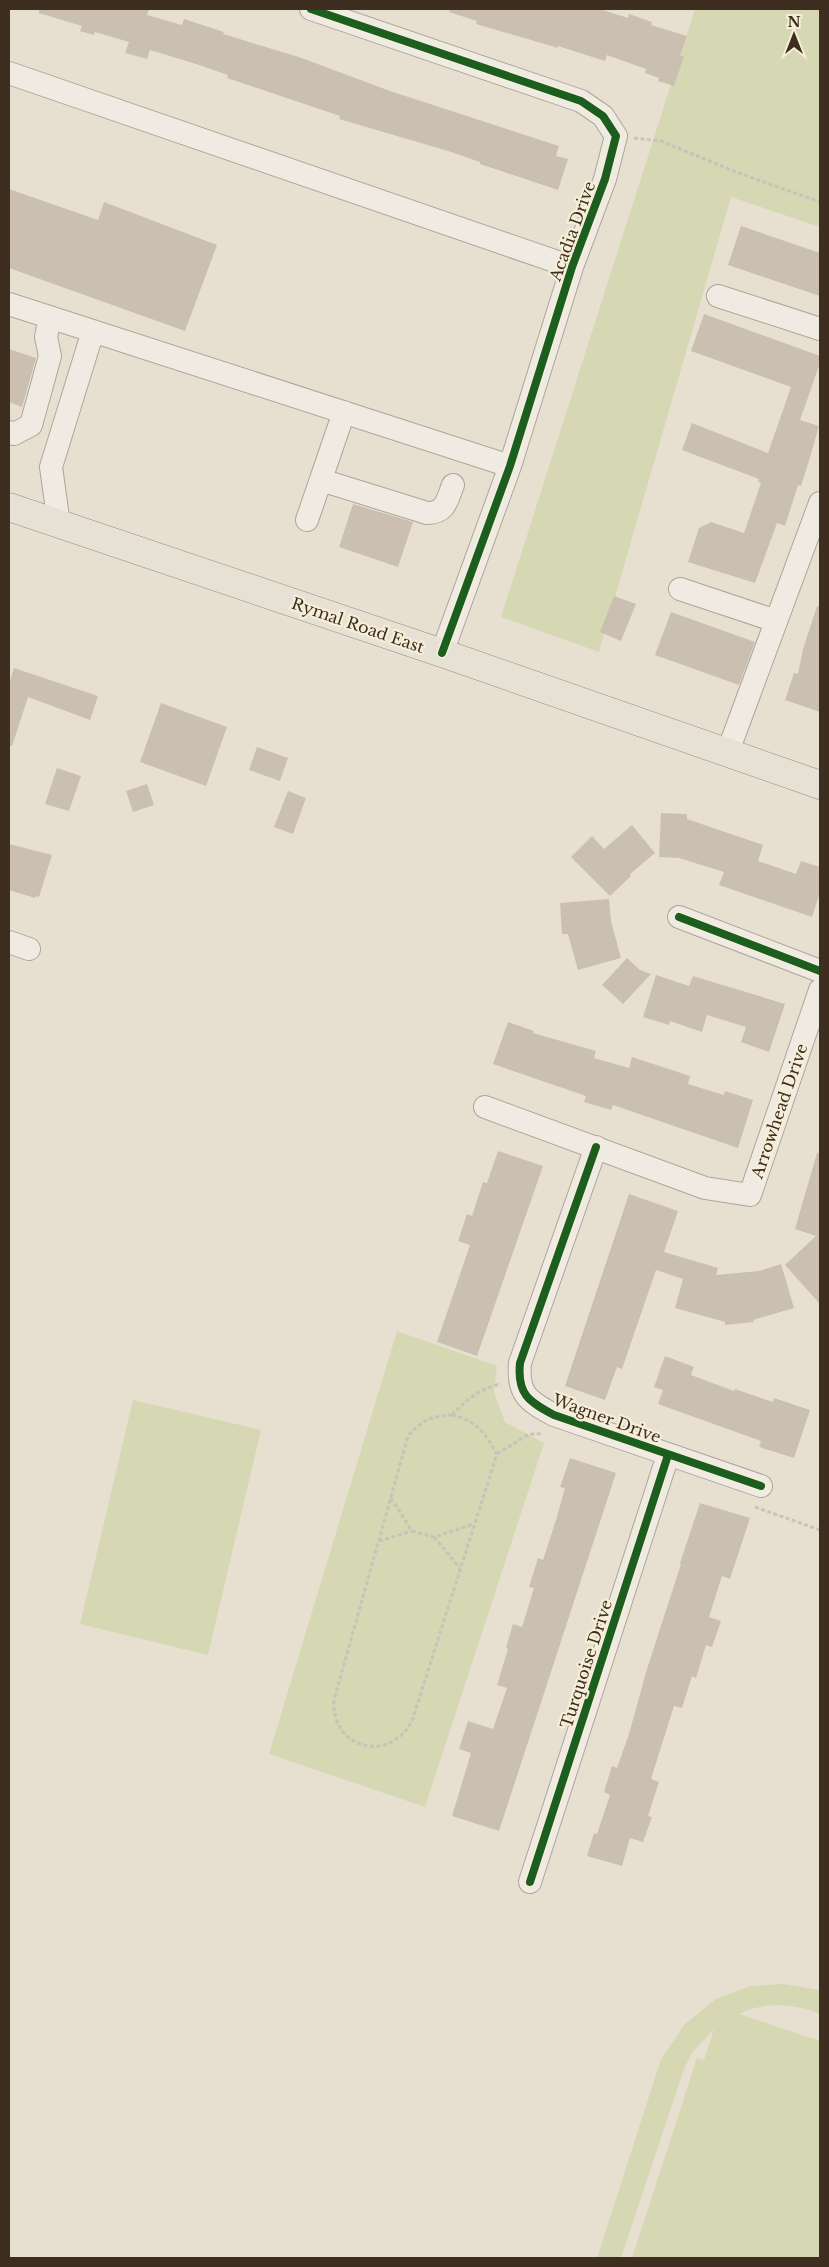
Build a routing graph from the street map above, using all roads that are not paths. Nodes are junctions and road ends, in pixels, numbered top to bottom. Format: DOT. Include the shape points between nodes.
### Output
graph roads {
  1 [pos="311,9"];
  2 [pos="369,18"];
  3 [pos="9,73"];
  4 [pos="572,267"];
  5 [pos="718,296"];
  6 [pos="9,304"];
  7 [pos="50,317"];
  8 [pos="820,328"];
  9 [pos="93,331"];
  10 [pos="344,412"];
  11 [pos="9,432"];
  12 [pos="510,466"];
  13 [pos="321,480"];
  14 [pos="453,484"];
  15 [pos="820,503"];
  16 [pos="9,507"];
  17 [pos="307,520"];
  18 [pos="58,524"];
  19 [pos="680,589"];
  20 [pos="776,622"];
  21 [pos="442,653"];
  22 [pos="727,754"];
  23 [pos="820,785"];
  24 [pos="679,917"];
  25 [pos="820,971"];
  26 [pos="820,990"];
  27 [pos="485,1107"];
  28 [pos="596,1147"];
  29 [pos="668,1455"];
  30 [pos="761,1486"];
  31 [pos="530,1882"];
  1 -- 2 [label="street"];
  2 -- 4 [label="street, Acadia Drive" via="582,101 603,116 616,136 605,179"];
  3 -- 4 [label="street"];
  4 -- 12 [label="street, Acadia Drive"];
  5 -- 8 [label="street"];
  6 -- 7 [label="street"];
  7 -- 9 [label="street"];
  7 -- 11 [label="street" via="46,337 50,356 31,425 14,434"];
  9 -- 10 [label="street"];
  9 -- 18 [label="street" via="51,467"];
  10 -- 12 [label="street"];
  10 -- 13 [label="street"];
  12 -- 21 [label="street, Acadia Drive"];
  13 -- 14 [label="street" via="427,513 436,513 444,508"];
  13 -- 17 [label="street"];
  15 -- 20 [label="street"];
  16 -- 18 [label="main road, Rymal Road East"];
  18 -- 21 [label="main road, Rymal Road East"];
  19 -- 20 [label="street"];
  20 -- 22 [label="street"];
  21 -- 22 [label="main road, Rymal Road East"];
  22 -- 23 [label="main road, Rymal Road East"];
  24 -- 25 [label="street"];
  26 -- 28 [label="street, Arrowhead Drive" via="750,1195 705,1188"];
  27 -- 28 [label="street, Arrowhead Drive"];
  28 -- 29 [label="street, Wagner Drive" via="520,1363 518,1380 534,1405"];
  29 -- 30 [label="street, Wagner Drive"];
  29 -- 31 [label="street, Turquoise Drive"];
}
